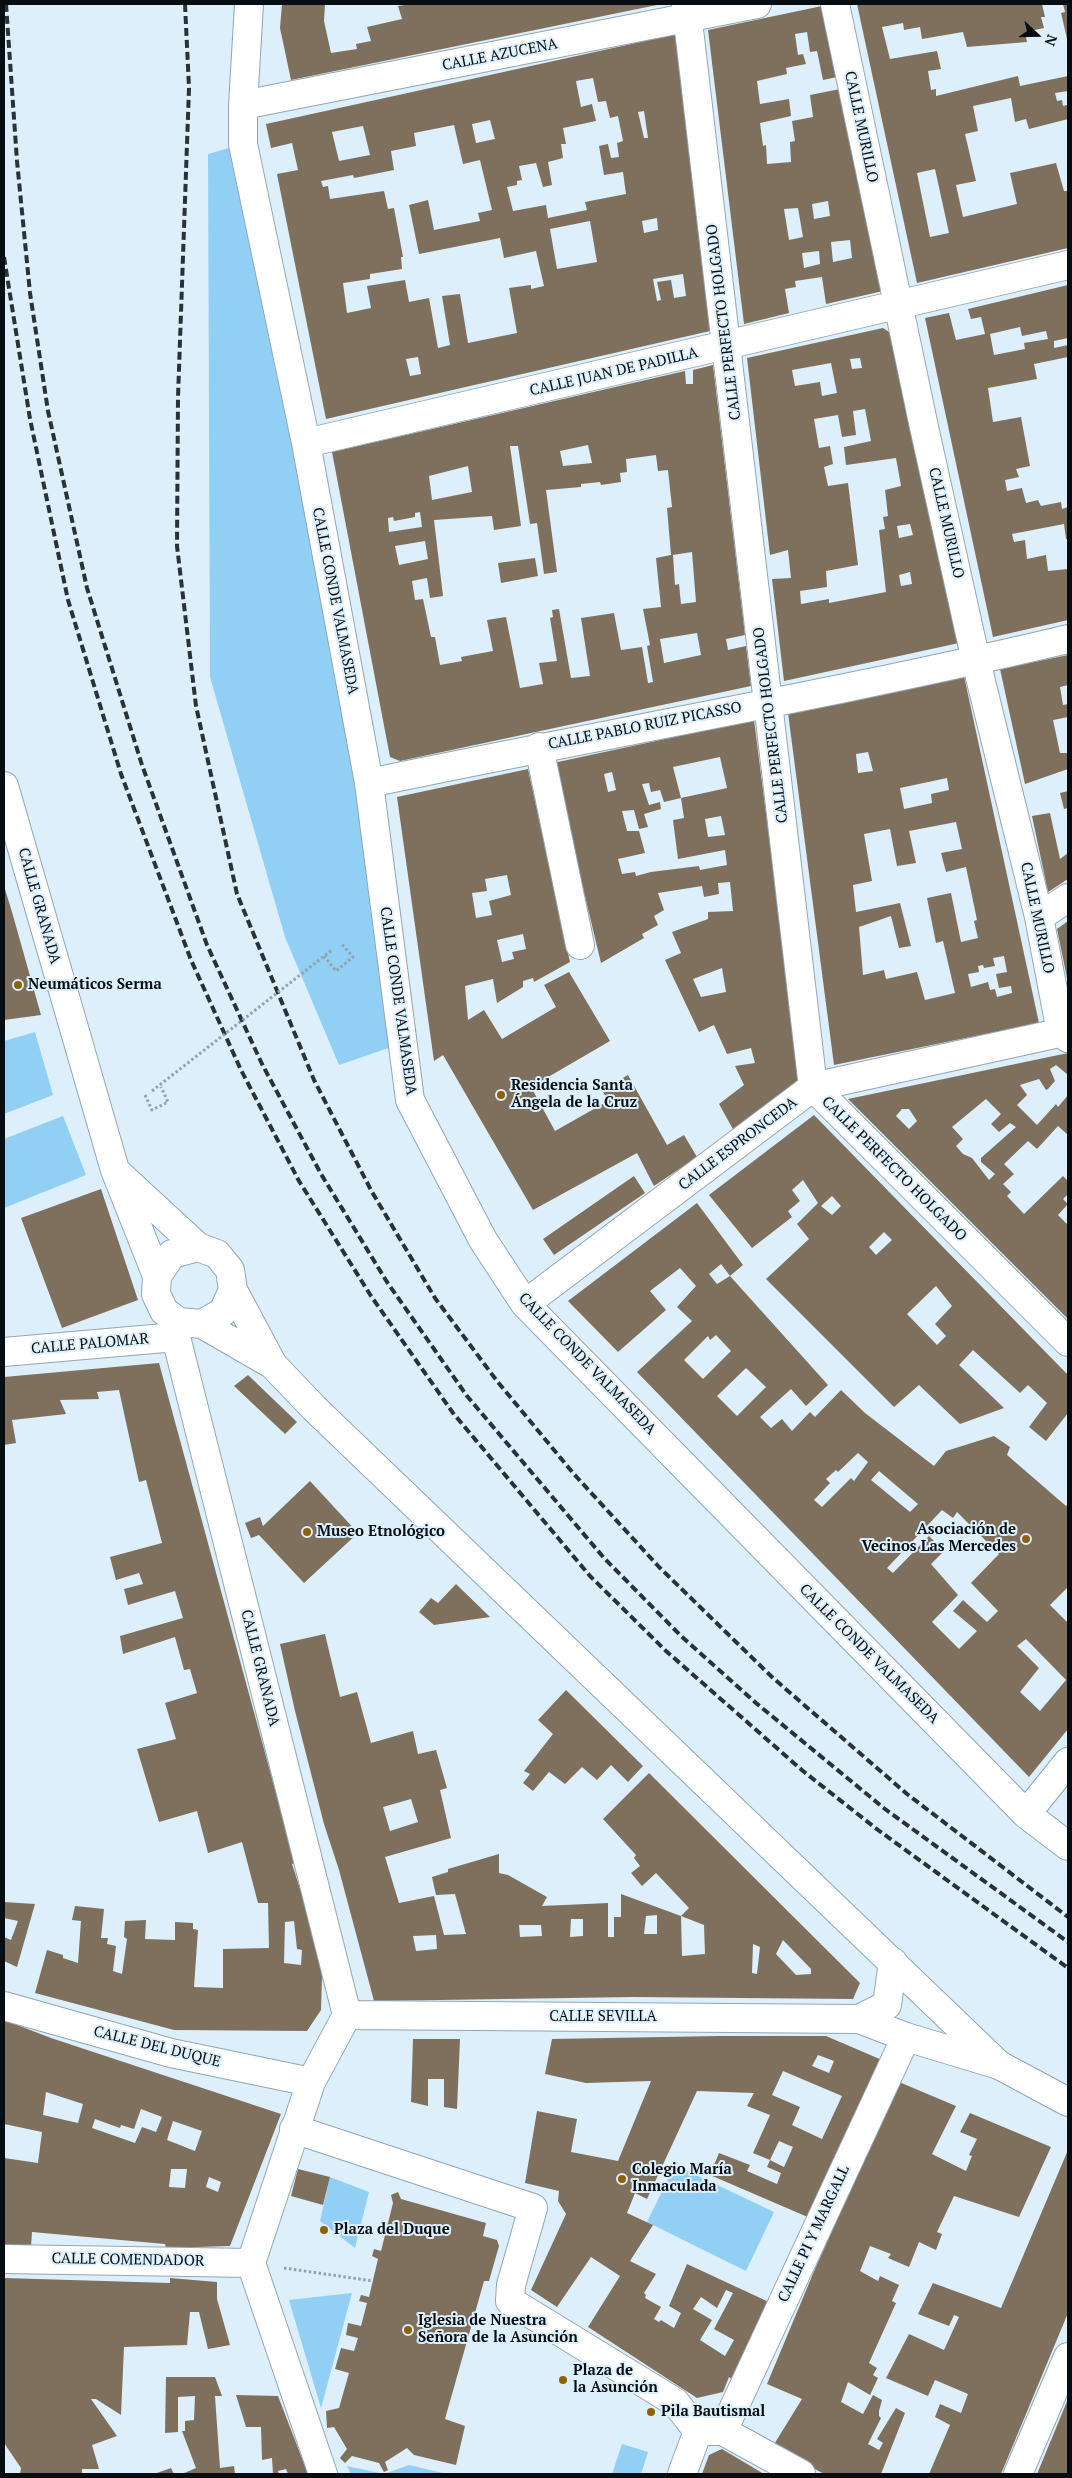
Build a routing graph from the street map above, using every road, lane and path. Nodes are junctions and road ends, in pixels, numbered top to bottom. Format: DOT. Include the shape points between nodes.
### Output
graph roads {
  1 [pos="250,4"];
  2 [pos="757,4"];
  3 [pos="835,4"];
  4 [pos="687,11"];
  5 [pos="243,105"];
  6 [pos="1068,266"];
  7 [pos="899,303"];
  8 [pos="728,346"];
  9 [pos="306,443"];
  10 [pos="1068,639"];
  11 [pos="976,661"];
  12 [pos="769,702"];
  13 [pos="539,747"];
  14 [pos="369,783"];
  15 [pos="4,786"];
  16 [pos="1068,898"];
  17 [pos="1039,917"];
  18 [pos="341,943"];
  19 [pos="580,945"];
  20 [pos="332,950"];
  21 [pos="324,956"];
  22 [pos="1066,1033"];
  23 [pos="161,1086"];
  24 [pos="813,1088"];
  25 [pos="152,1092"];
  26 [pos="146,1095"];
  27 [pos="115,1170"];
  28 [pos="198,1247"];
  29 [pos="157,1276"];
  30 [pos="233,1290"];
  31 [pos="525,1304"];
  32 [pos="186,1328"];
  33 [pos="1068,1342"];
  34 [pos="4,1352"];
  35 [pos="273,1365"];
  36 [pos="1068,1762"];
  37 [pos="1026,1814"];
  38 [pos="1068,1846"];
  39 [pos="893,1962"];
  40 [pos="4,2006"];
  41 [pos="347,2014"];
  42 [pos="859,2019"];
  43 [pos="906,2038"];
  44 [pos="999,2065"];
  45 [pos="311,2082"];
  46 [pos="1068,2102"];
  47 [pos="294,2128"];
  48 [pos="4,2259"];
  49 [pos="251,2263"];
  50 [pos="373,2281"];
  51 [pos="1068,2357"];
  52 [pos="710,2431"];
  53 [pos="318,2462"];
  54 [pos="682,2474"];
  55 [pos="801,2474"];
  56 [pos="1018,2474"];
  1 -- 5 [label="main road, CALLE CONDE VALMASEDA"];
  2 -- 4 [label="main road, CALLE AZUCENA"];
  3 -- 7 [label="main road, CALLE MURILLO"];
  4 -- 5 [label="main road, CALLE AZUCENA"];
  4 -- 8 [label="main road, CALLE PERFECTO HOLGADO"];
  5 -- 9 [label="main road, CALLE CONDE VALMASEDA" via="243,144"];
  6 -- 7 [label="main road, CALLE JUAN DE PADILLA"];
  7 -- 8 [label="main road, CALLE JUAN DE PADILLA"];
  7 -- 11 [label="main road, CALLE MURILLO"];
  8 -- 9 [label="main road, CALLE JUAN DE PADILLA"];
  8 -- 12 [label="main road, CALLE PERFECTO HOLGADO"];
  9 -- 14 [label="main road, CALLE CONDE VALMASEDA"];
  10 -- 11 [label="main road, CALLE PABLO RUIZ PICASSO"];
  11 -- 12 [label="main road, CALLE PABLO RUIZ PICASSO"];
  11 -- 17 [label="main road, CALLE MURILLO"];
  12 -- 13 [label="main road, CALLE PABLO RUIZ PICASSO"];
  12 -- 24 [label="main road, CALLE PERFECTO HOLGADO"];
  13 -- 14 [label="main road, CALLE PABLO RUIZ PICASSO"];
  13 -- 19 [label="main road"];
  14 -- 31 [label="main road, CALLE CONDE VALMASEDA" via="410,1100 483,1240"];
  15 -- 27 [label="main road, CALLE GRANADA"];
  16 -- 17 [label="main road"];
  17 -- 22 [label="main road, CALLE MURILLO"];
  18 -- 21 [label="path" via="353,957 336,971"];
  20 -- 21 [label="path, bridge"];
  21 -- 23 [label="path, bridge"];
  22 -- 24 [label="main road, CALLE ESPRONCEDA"];
  23 -- 25 [label="path, bridge"];
  23 -- 26 [label="path" via="168,1102 152,1110"];
  24 -- 31 [label="main road, CALLE ESPRONCEDA"];
  24 -- 33 [label="main road, CALLE PERFECTO HOLGADO"];
  27 -- 28 [label="main road"];
  27 -- 29 [label="main road, CALLE GRANADA"];
  28 -- 29 [label="main road" via="172,1254"];
  28 -- 30 [label="main road" via="217,1254 230,1270"];
  29 -- 32 [label="main road" via="156,1294 164,1311"];
  30 -- 32 [label="main road" via="223,1312"];
  30 -- 35 [label="main road"];
  31 -- 37 [label="main road, CALLE CONDE VALMASEDA"];
  32 -- 34 [label="main road, CALLE PALOMAR"];
  32 -- 35 [label="main road"];
  32 -- 41 [label="main road, CALLE GRANADA"];
  35 -- 39 [label="main road"];
  36 -- 37 [label="main road"];
  37 -- 38 [label="main road, CALLE CONDE VALMASEDA"];
  39 -- 42 [label="main road, CALLE SEVILLA" via="887,2005"];
  39 -- 44 [label="main road"];
  40 -- 45 [label="main road, CALLE DEL DUQUE" via="171,2053"];
  41 -- 42 [label="main road, CALLE SEVILLA"];
  41 -- 45 [label="main road"];
  42 -- 43 [label="main road, CALLE SEVILLA"];
  43 -- 44 [label="main road"];
  43 -- 52 [label="main road, CALLE PI Y MARGALL"];
  44 -- 46 [label="main road"];
  45 -- 47 [label="main road"];
  47 -- 49 [label="main road"];
  47 -- 52 [label="main road" via="533,2208 511,2285 510,2301 675,2402"];
  48 -- 49 [label="main road, CALLE COMENDADOR"];
  49 -- 50 [label="path"];
  49 -- 53 [label="main road"];
  51 -- 56 [label="main road"];
  52 -- 54 [label="main road"];
  52 -- 55 [label="main road"];
}
